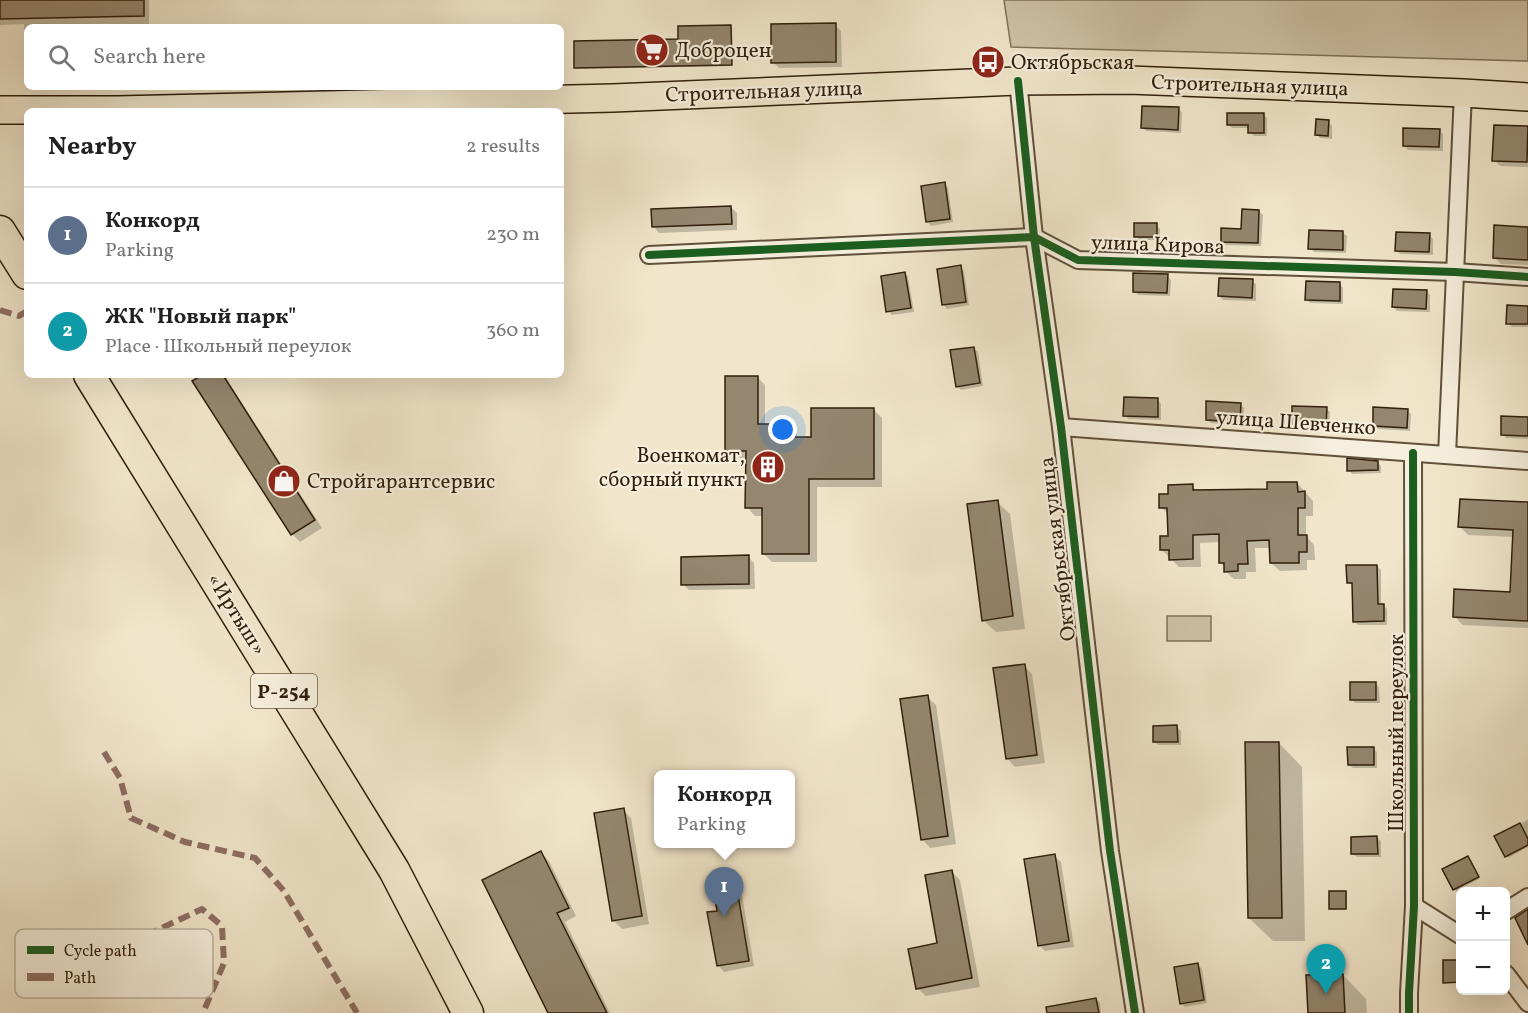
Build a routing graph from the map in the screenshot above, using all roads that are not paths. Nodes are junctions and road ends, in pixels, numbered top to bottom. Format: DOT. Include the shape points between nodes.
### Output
graph roads {
  1 [pos="1018,81"];
  2 [pos="1463,93"];
  3 [pos="1528,97"];
  4 [pos="200,108"];
  5 [pos="1,110"];
  6 [pos="24,110"];
  7 [pos="0,231"];
  8 [pos="1034,237"];
  9 [pos="649,255"];
  10 [pos="24,269"];
  11 [pos="1455,272"];
  12 [pos="1528,277"];
  13 [pos="91,378"];
  14 [pos="1061,427"];
  15 [pos="1413,453"];
  16 [pos="1447,455"];
  17 [pos="1528,461"];
  18 [pos="1528,897"];
  19 [pos="1414,906"];
  20 [pos="1510,909"];
  21 [pos="1456,932"];
  22 [pos="1510,979"];
  23 [pos="1528,1004"];
  24 [pos="468,1013"];
  25 [pos="1135,1013"];
  26 [pos="1409,1013"];
  1 -- 2 [label="main road, Строительная улица" via="1129,80"];
  1 -- 4 [label="main road, Строительная улица" via="613,98"];
  1 -- 8 [label="street, Октябрьская улица"];
  2 -- 3 [label="main road, Строительная улица"];
  2 -- 11 [label="street"];
  5 -- 6 [label="main road, Строительная улица"];
  7 -- 10 [label="highway"];
  8 -- 9 [label="street"];
  8 -- 11 [label="street, улица Кирова" via="1078,260"];
  8 -- 14 [label="street, Октябрьская улица"];
  11 -- 12 [label="street, улица Кирова"];
  11 -- 16 [label="street"];
  13 -- 24 [label="highway, «Иртыш» / Р-254" via="394,870"];
  14 -- 15 [label="street, улица Шевченко"];
  14 -- 25 [label="street, Октябрьская улица" via="1110,851"];
  15 -- 16 [label="street, улица Шевченко"];
  15 -- 19 [label="street, Школьный переулок"];
  16 -- 17 [label="street, улица Шевченко"];
  18 -- 20 [label="street"];
  19 -- 21 [label="street"];
  19 -- 26 [label="street, Школьный переулок"];
  22 -- 23 [label="street"];
}
